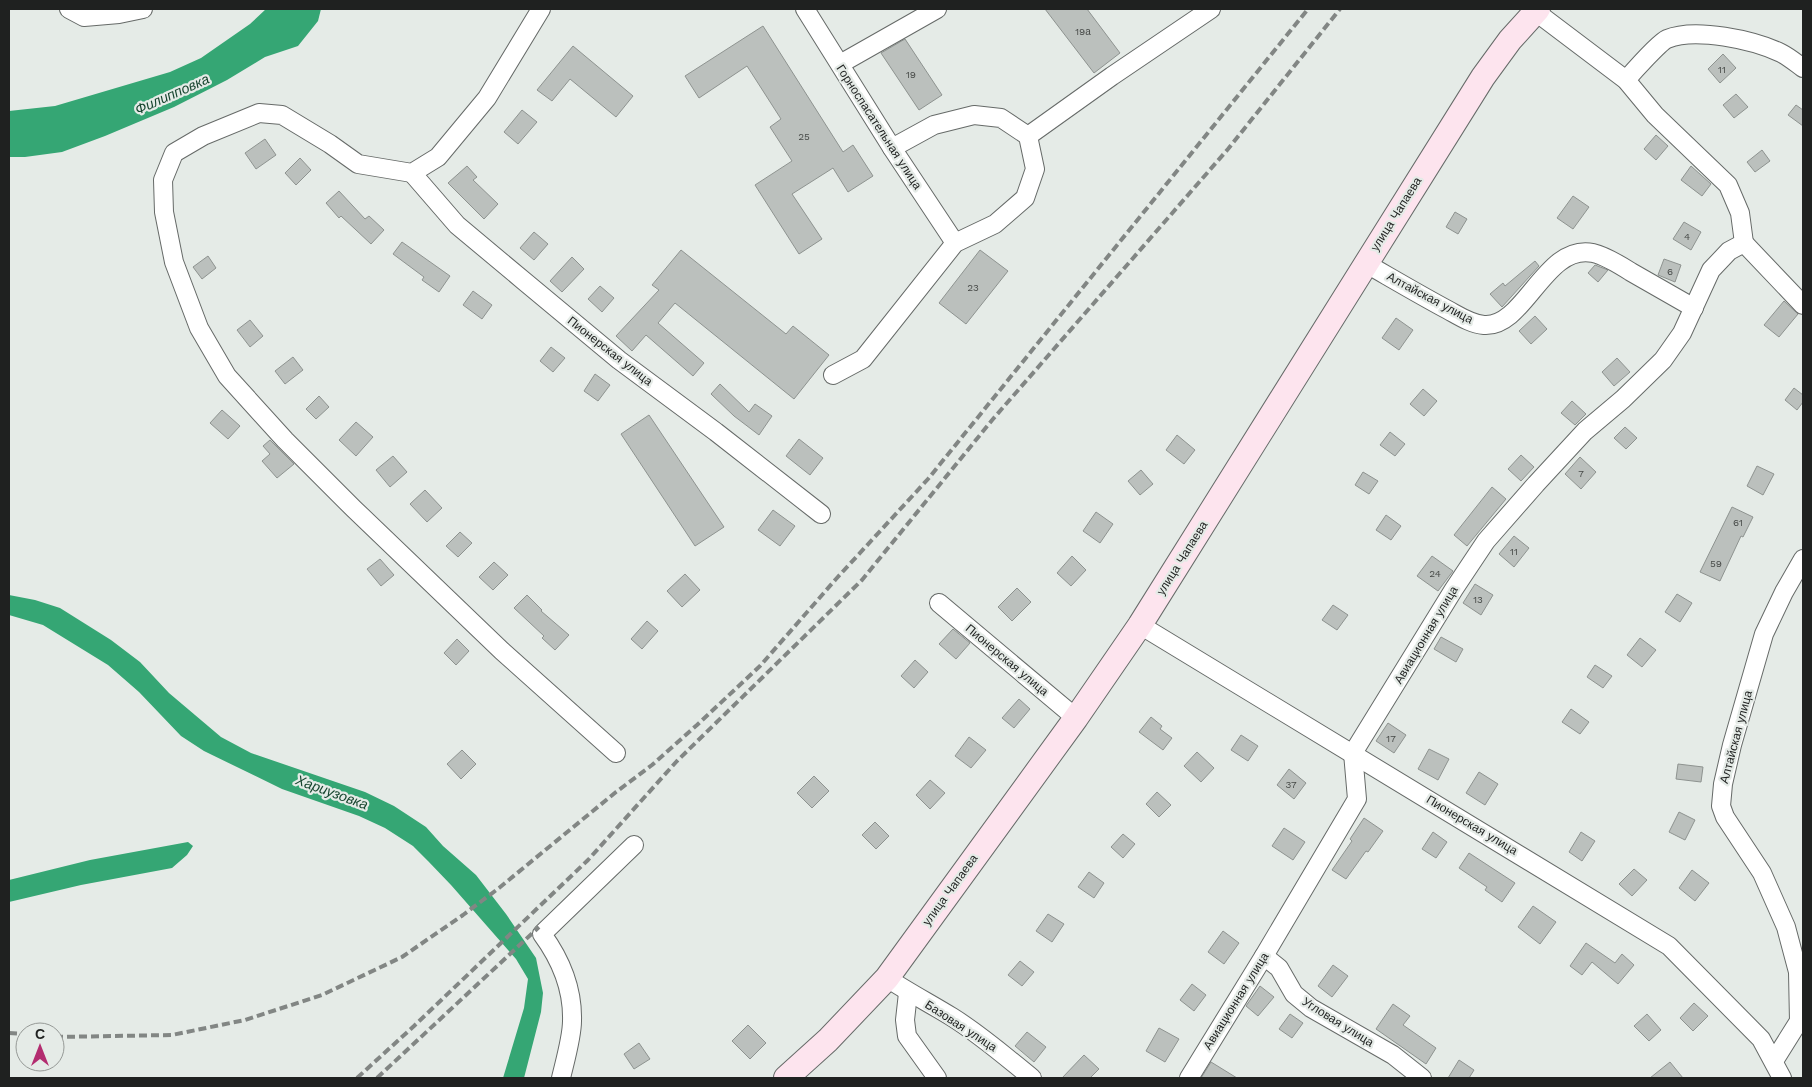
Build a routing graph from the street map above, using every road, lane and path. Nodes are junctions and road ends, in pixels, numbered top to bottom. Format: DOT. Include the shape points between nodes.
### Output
graph roads {
  1 [pos="69,9"];
  2 [pos="143,9"];
  3 [pos="541,9"];
  4 [pos="805,9"];
  5 [pos="937,9"];
  6 [pos="1211,9"];
  7 [pos="1537,10"];
  8 [pos="840,64"];
  9 [pos="1803,68"];
  10 [pos="1626,80"];
  11 [pos="1028,136"];
  12 [pos="892,148"];
  13 [pos="412,172"];
  14 [pos="955,243"];
  15 [pos="1744,243"];
  16 [pos="1366,263"];
  17 [pos="1803,305"];
  18 [pos="1694,308"];
  19 [pos="833,374"];
  20 [pos="821,514"];
  21 [pos="1803,559"];
  22 [pos="939,603"];
  23 [pos="1140,625"];
  24 [pos="1076,718"];
  25 [pos="616,753"];
  26 [pos="1353,753"];
  27 [pos="634,845"];
  28 [pos="1798,952"];
  29 [pos="1264,956"];
  30 [pos="886,978"];
  31 [pos="908,992"];
  32 [pos="1774,1061"];
  33 [pos="561,1078"];
  34 [pos="786,1078"];
  35 [pos="937,1078"];
  36 [pos="1032,1078"];
  37 [pos="1189,1078"];
  38 [pos="1422,1078"];
  39 [pos="1782,1078"];
  1 -- 2 [label="street" via="84,17"];
  3 -- 13 [label="street" via="487,98 438,157"];
  4 -- 8 [label="street, Горноспасательная улица"];
  5 -- 8 [label="street"];
  6 -- 11 [label="street"];
  7 -- 10 [label="street"];
  7 -- 16 [label="street, улица Чапаева" via="1483,77"];
  8 -- 12 [label="street, Горноспасательная улица"];
  9 -- 10 [label="street" via="1781,53 1749,42 1712,34 1685,35 1666,39"];
  10 -- 15 [label="street" via="1655,114 1728,185 1740,213"];
  11 -- 12 [label="street" via="1001,118 974,114 934,125"];
  11 -- 14 [label="street" via="1035,169 1025,198 995,224"];
  12 -- 14 [label="street, Горноспасательная улица"];
  13 -- 20 [label="street, Пионерская улица" via="457,225 619,360"];
  13 -- 25 [label="street" via="358,164 282,115 260,113 203,136 174,153 164,180 164,212 174,262 199,328 227,376 284,440 502,651"];
  14 -- 19 [label="street" via="864,359"];
  15 -- 17 [label="street"];
  15 -- 18 [label="street, Авиационная улица" via="1729,251 1710,270"];
  16 -- 18 [label="street, Алтайская улица" via="1449,311 1484,325 1496,323 1507,316 1556,265 1575,252 1594,253 1614,262"];
  16 -- 23 [label="street, улица Чапаева"];
  18 -- 26 [label="street, Авиационная улица" via="1663,360 1585,431 1486,541"];
  21 -- 28 [label="street, Алтайская улица" via="1764,634 1732,745 1721,806 1725,818 1762,873"];
  22 -- 24 [label="street, Пионерская улица"];
  23 -- 24 [label="street, улица Чапаева"];
  23 -- 26 [label="street, Пионерская улица"];
  24 -- 30 [label="street, улица Чапаева"];
  26 -- 29 [label="street, Авиационная улица" via="1357,799"];
  26 -- 32 [label="street, Пионерская улица" via="1669,946 1761,1039"];
  27 -- 33 [label="street" via="542,934 557,954 568,981 572,1021"];
  28 -- 32 [label="street, Алтайская улица" via="1799,1021"];
  29 -- 37 [label="street, Авиационная улица"];
  29 -- 38 [label="street, Угловая улица" via="1279,968 1294,994 1312,1008 1393,1055"];
  30 -- 31 [label="street, Базовая улица"];
  30 -- 34 [label="street, улица Чапаева" via="828,1040"];
  31 -- 35 [label="street" via="907,1036"];
  31 -- 36 [label="street, Базовая улица" via="952,1017"];
  32 -- 39 [label="street"];
}
